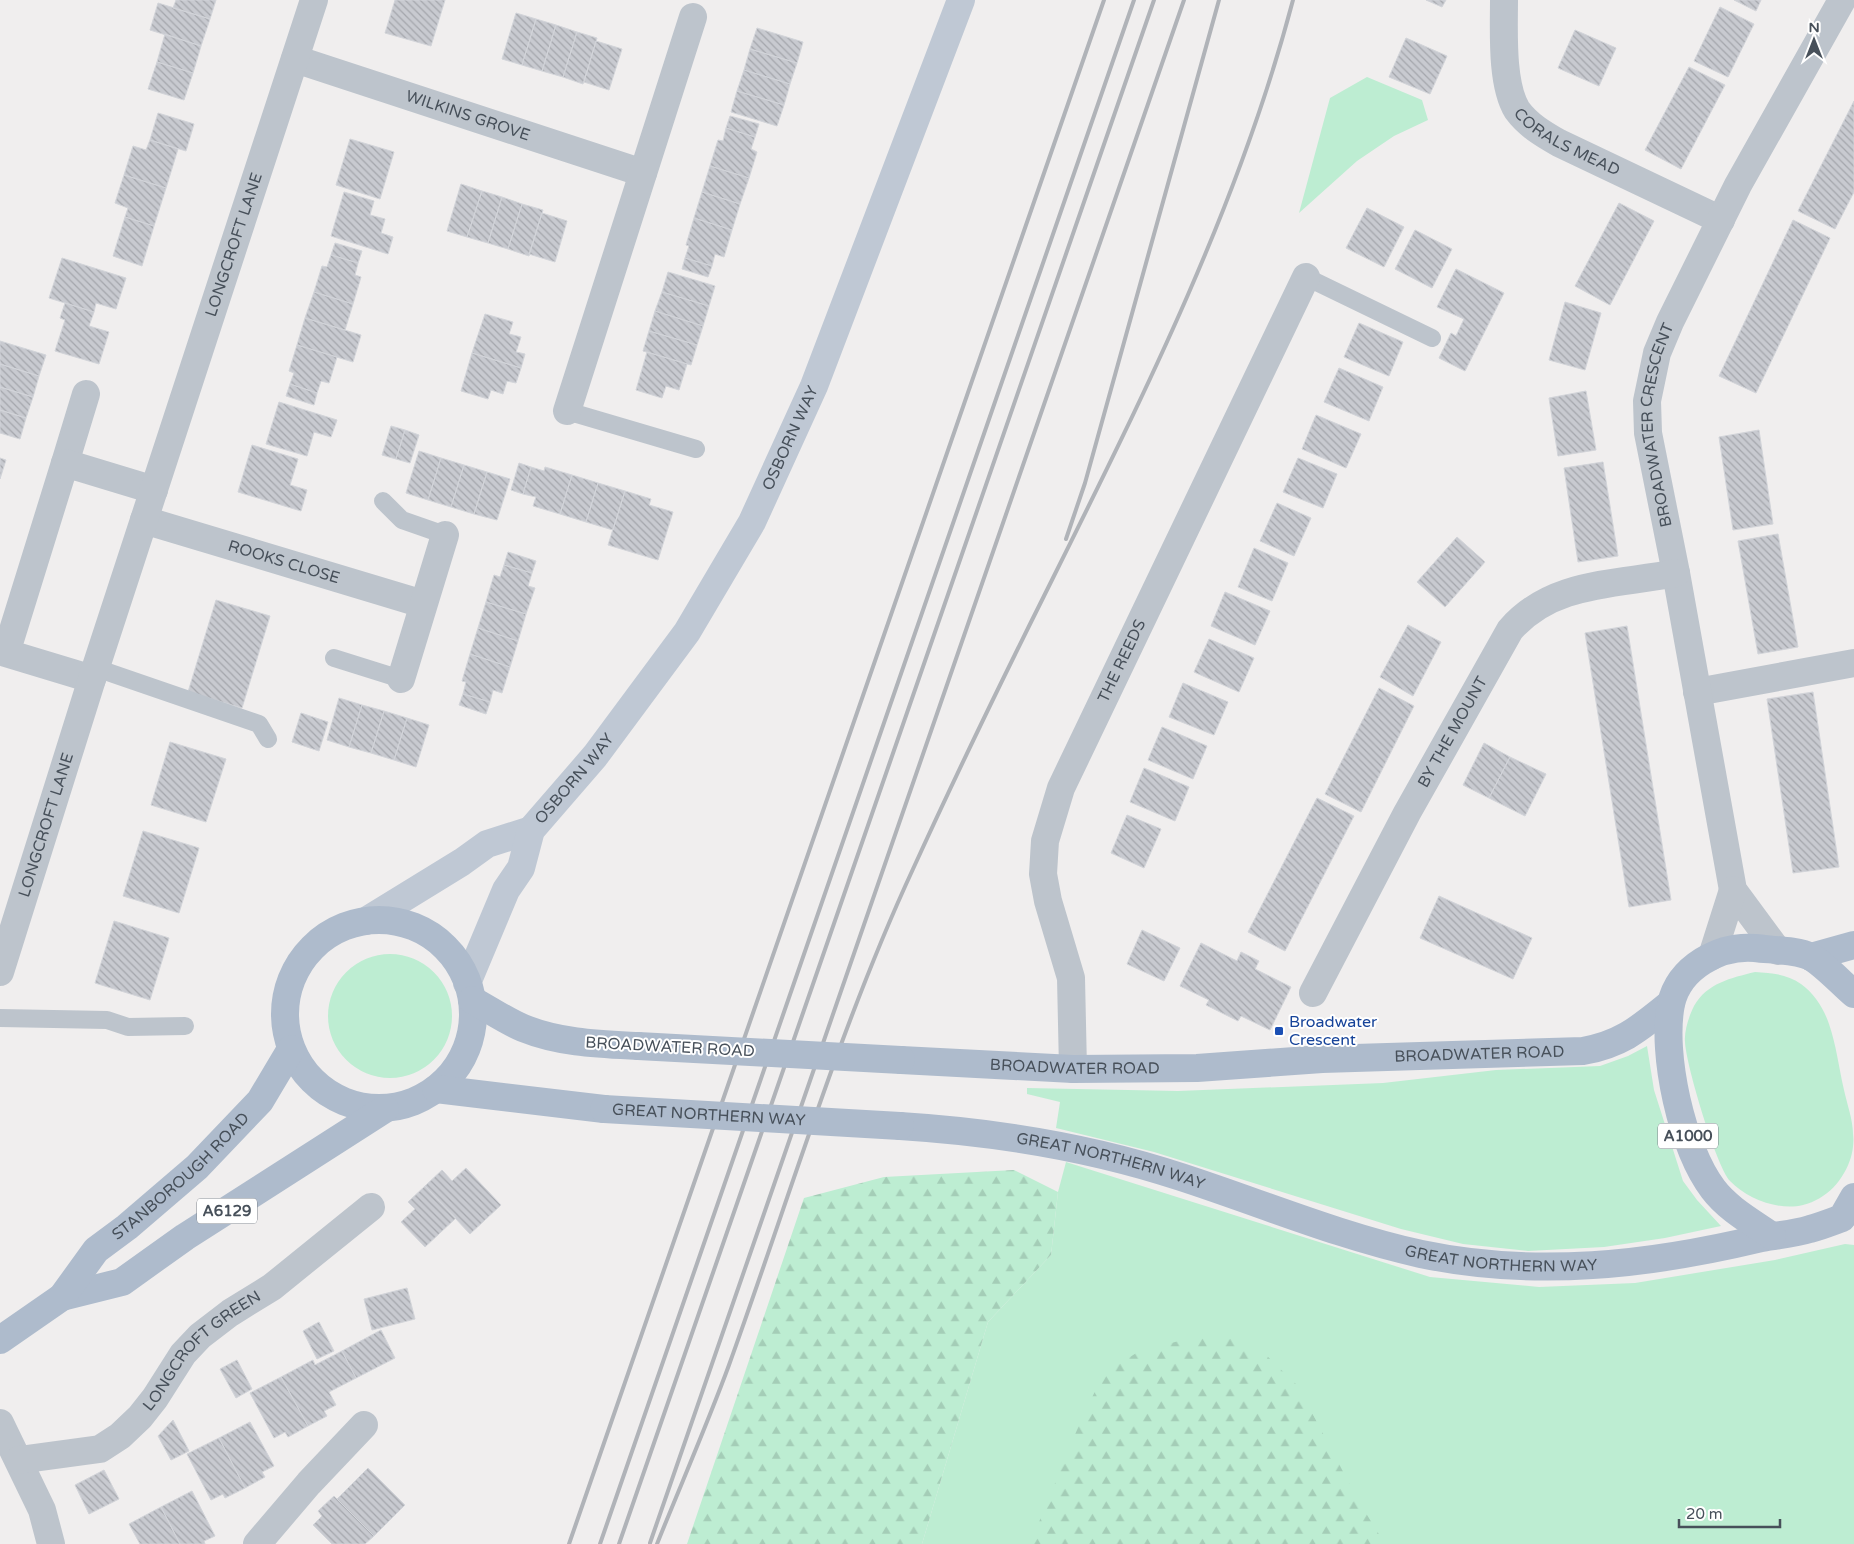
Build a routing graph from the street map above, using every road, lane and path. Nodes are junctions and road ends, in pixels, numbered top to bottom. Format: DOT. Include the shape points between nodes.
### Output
graph roads {
  1 [pos="314,0"];
  2 [pos="962,0"];
  3 [pos="1504,0"];
  4 [pos="1842,0"];
  5 [pos="693,17"];
  6 [pos="295,59"];
  7 [pos="643,173"];
  8 [pos="1721,220"];
  9 [pos="1306,277"];
  10 [pos="1432,338"];
  11 [pos="86,394"];
  12 [pos="567,410"];
  13 [pos="696,448"];
  14 [pos="65,463"];
  15 [pos="154,490"];
  16 [pos="383,501"];
  17 [pos="144,520"];
  18 [pos="445,535"];
  19 [pos="1676,573"];
  20 [pos="423,604"];
  21 [pos="334,658"];
  22 [pos="1854,663"];
  23 [pos="94,673"];
  24 [pos="401,678"];
  25 [pos="1698,692"];
  26 [pos="268,739"];
  27 [pos="531,830"];
  28 [pos="1733,890"];
  29 [pos="366,921"];
  30 [pos="1854,945"];
  31 [pos="1778,950"];
  32 [pos="1712,956"];
  33 [pos="1811,957"];
  34 [pos="0,972"];
  35 [pos="470,991"];
  36 [pos="1313,993"];
  37 [pos="1854,994"];
  38 [pos="1672,1003"];
  39 [pos="0,1018"];
  40 [pos="185,1026"];
  41 [pos="291,1048"];
  42 [pos="1073,1069"];
  43 [pos="436,1089"];
  44 [pos="385,1109"];
  45 [pos="371,1207"];
  46 [pos="1850,1212"];
  47 [pos="1772,1236"];
  48 [pos="62,1297"];
  49 [pos="0,1340"];
  50 [pos="0,1423"];
  51 [pos="364,1425"];
  52 [pos="19,1460"];
  53 [pos="52,1544"];
  54 [pos="257,1544"];
  1 -- 6 [label="street, LONGCROFT LANE"];
  2 -- 27 [label="street, OSBORN WAY" via="814,386 752,522 687,632 595,756"];
  3 -- 8 [label="street, CORALS MEAD" via="1504,60 1511,94 1517,109 1534,128"];
  4 -- 8 [label="street, BROADWATER CRESCENT"];
  5 -- 7 [label="street"];
  6 -- 7 [label="street, WILKINS GROVE"];
  6 -- 15 [label="street, LONGCROFT LANE"];
  7 -- 12 [label="street"];
  8 -- 19 [label="street, BROADWATER CRESCENT" via="1657,353 1647,401 1648,433"];
  9 -- 10 [label="lane"];
  9 -- 42 [label="street, THE REEDS" via="1116,671 1058,797 1045,841 1043,874 1048,901 1071,978"];
  11 -- 14 [label="street"];
  12 -- 13 [label="lane"];
  14 -- 15 [label="street"];
  14 -- 23 [label="street" via="6,653"];
  15 -- 17 [label="street, LONGCROFT LANE"];
  16 -- 18 [label="lane" via="402,520"];
  17 -- 20 [label="street, ROOKS CLOSE"];
  17 -- 23 [label="street, LONGCROFT LANE"];
  18 -- 20 [label="street"];
  19 -- 25 [label="street, BROADWATER CRESCENT"];
  19 -- 36 [label="street, BY THE MOUNT" via="1564,592 1537,604 1521,617 1510,630 1412,805"];
  20 -- 24 [label="street"];
  21 -- 24 [label="lane"];
  22 -- 25 [label="street"];
  23 -- 26 [label="lane" via="260,724"];
  23 -- 34 [label="street, LONGCROFT LANE"];
  25 -- 28 [label="street, BROADWATER CRESCENT"];
  27 -- 29 [label="street, OSBORN WAY" via="487,844"];
  27 -- 35 [label="street, OSBORN WAY" via="520,868 498,907"];
  28 -- 31 [label="street, BROADWATER CRESCENT"];
  28 -- 32 [label="street, BROADWATER CRESCENT"];
  29 -- 35 [label="main road" via="398,920 443,945 456,962"];
  29 -- 41 [label="main road" via="339,929 315,944 297,966 287,992 284,1021"];
  30 -- 33 [label="main road, A1000"];
  31 -- 32 [label="main road, A1000" via="1740,947"];
  31 -- 33 [label="main road, A1000"];
  32 -- 38 [label="main road, A1000" via="1694,967"];
  33 -- 37 [label="main road, A1000"];
  35 -- 42 [label="main road, BROADWATER ROAD, bridge" via="523,1028 560,1039 594,1044"];
  35 -- 43 [label="main road" via="472,1025 466,1049 454,1071"];
  38 -- 42 [label="main road, BROADWATER ROAD" via="1635,1032 1607,1047 1583,1051 1322,1059 1197,1068"];
  38 -- 47 [label="main road, A1000" via="1668,1041 1670,1068 1689,1140 1703,1174 1714,1191 1735,1211"];
  39 -- 40 [label="lane" via="107,1020 128,1027"];
  41 -- 44 [label="main road" via="305,1073 326,1092 353,1106"];
  41 -- 48 [label="main road, STANBOROUGH ROAD / A6129" via="260,1101 197,1167 96,1250"];
  43 -- 44 [label="main road" via="410,1103"];
  43 -- 47 [label="main road, GREAT NORTHERN WAY, bridge" via="604,1109 955,1130 1066,1146 1178,1176 1355,1236 1462,1262 1506,1266 1602,1266 1657,1260"];
  44 -- 48 [label="main road, STANBOROUGH ROAD / A6129" via="122,1282"];
  45 -- 52 [label="street, LONGCROFT GREEN" via="272,1286 200,1336 183,1354 156,1398 120,1436 100,1448"];
  46 -- 47 [label="main road, GREAT NORTHERN WAY" via="1808,1230"];
  48 -- 49 [label="main road, STANBOROUGH ROAD / A6129"];
  50 -- 52 [label="street"];
  51 -- 54 [label="street"];
  52 -- 53 [label="street" via="42,1510"];
}
